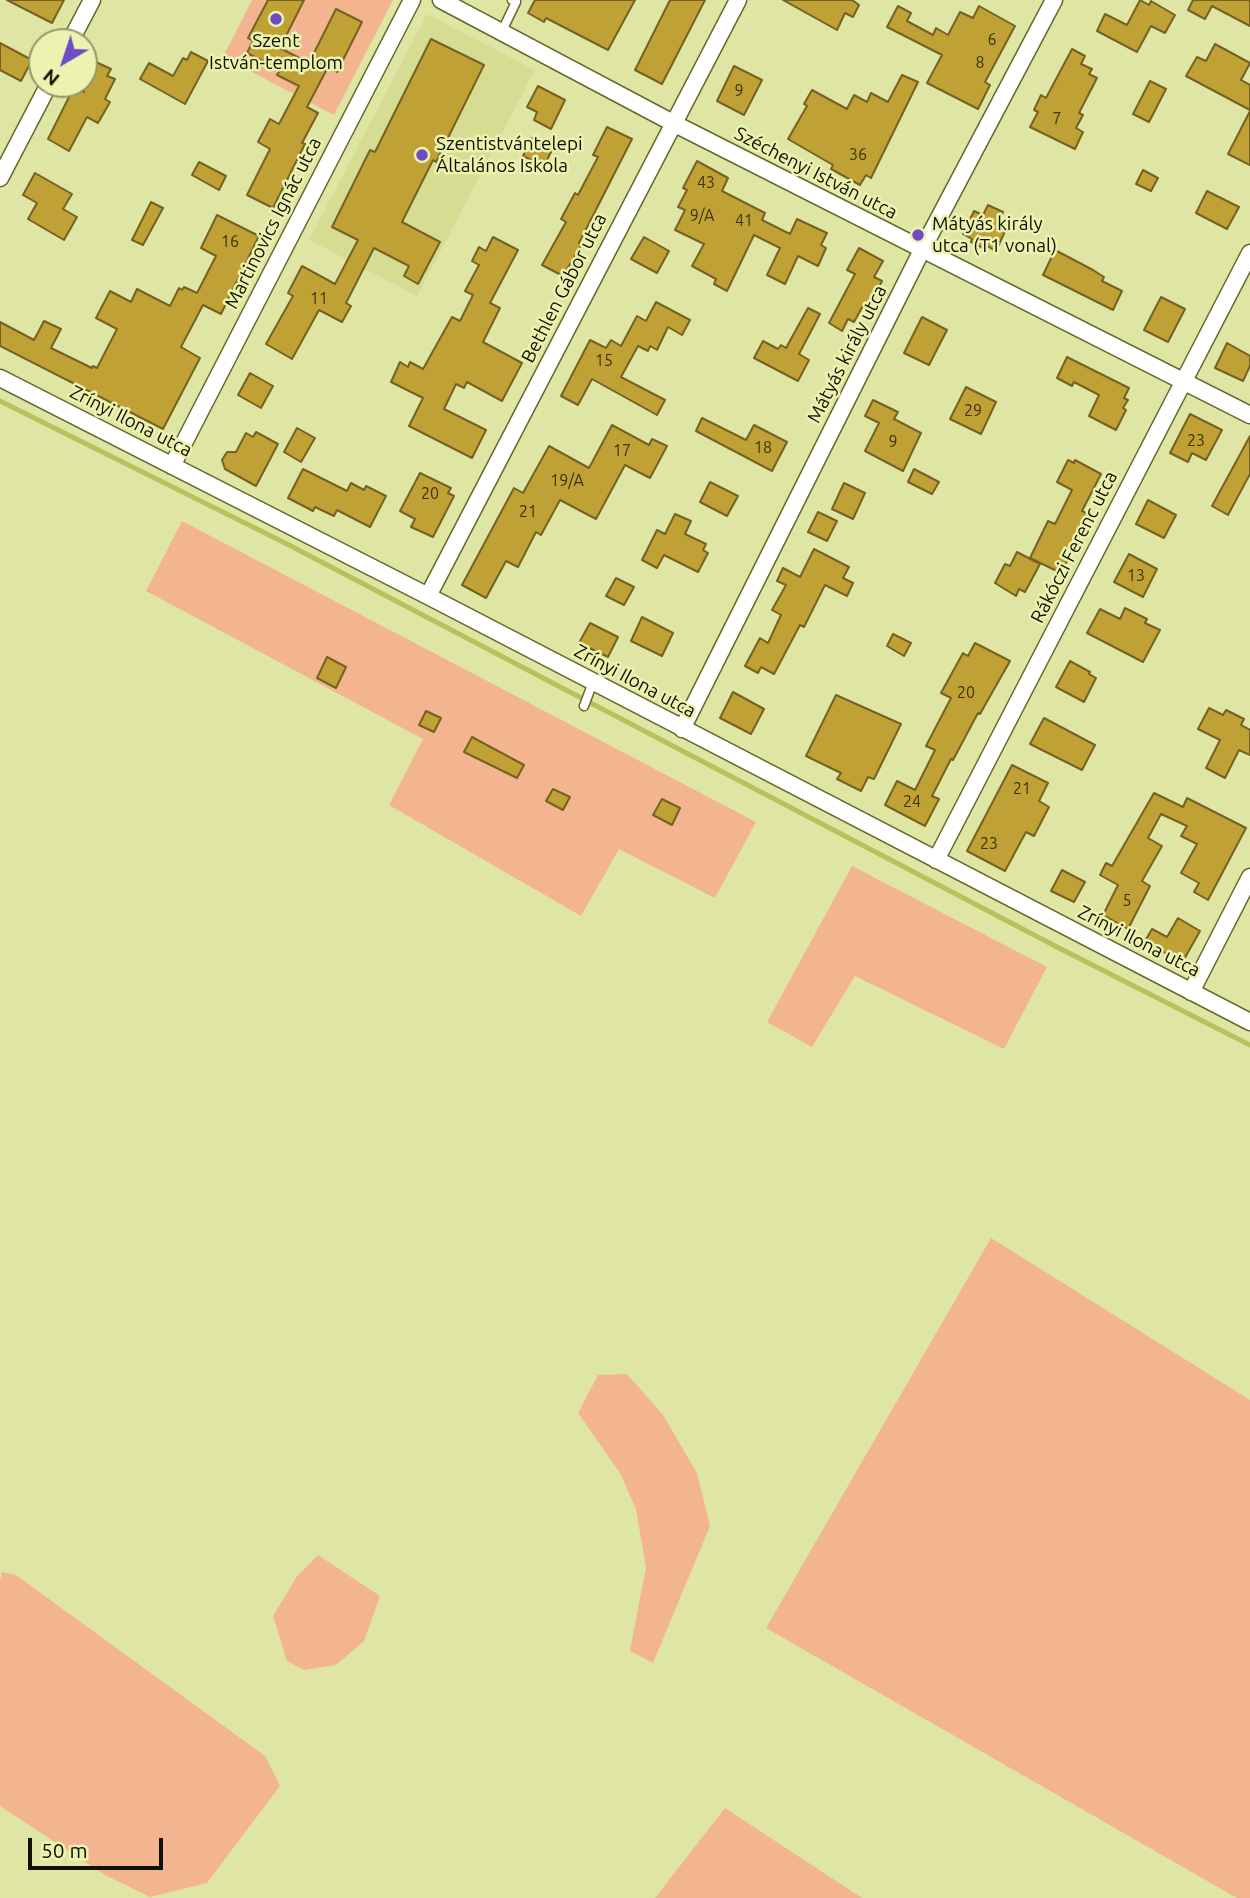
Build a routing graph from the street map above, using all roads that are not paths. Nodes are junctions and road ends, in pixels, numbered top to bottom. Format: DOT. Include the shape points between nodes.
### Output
graph roads {
  1 [pos="92,0"];
  2 [pos="412,0"];
  3 [pos="441,0"];
  4 [pos="512,0"];
  5 [pos="738,0"];
  6 [pos="1054,0"];
  7 [pos="77,28"];
  8 [pos="502,31"];
  9 [pos="42,98"];
  10 [pos="673,123"];
  11 [pos="0,178"];
  12 [pos="922,250"];
  13 [pos="1250,253"];
  14 [pos="0,377"];
  15 [pos="1184,381"];
  16 [pos="1250,415"];
  17 [pos="172,466"];
  18 [pos="428,596"];
  19 [pos="591,687"];
  20 [pos="584,706"];
  21 [pos="682,729"];
  22 [pos="936,860"];
  23 [pos="1250,877"];
  24 [pos="1191,992"];
  25 [pos="1250,1022"];
  1 -- 7 [label="street"];
  2 -- 17 [label="street, Martinovics Ignác utca"];
  3 -- 8 [label="street, Széchenyi István utca"];
  4 -- 8 [label="lane" via="516,2"];
  5 -- 10 [label="street, Bethlen Gábor utca"];
  6 -- 12 [label="street, Mátyás király utca"];
  8 -- 10 [label="street, Széchenyi István utca"];
  9 -- 11 [label="street"];
  10 -- 12 [label="street, Széchenyi István utca"];
  10 -- 18 [label="street, Bethlen Gábor utca"];
  12 -- 15 [label="street, Széchenyi István utca"];
  12 -- 21 [label="street, Mátyás király utca"];
  13 -- 15 [label="street, Rákóczi Ferenc utca"];
  14 -- 17 [label="street, Zrínyi Ilona utca"];
  15 -- 16 [label="street, Széchenyi István utca"];
  15 -- 22 [label="street, Rákóczi Ferenc utca"];
  17 -- 18 [label="street, Zrínyi Ilona utca"];
  18 -- 19 [label="street, Zrínyi Ilona utca"];
  19 -- 20 [label="lane"];
  19 -- 21 [label="street, Zrínyi Ilona utca"];
  21 -- 22 [label="street, Zrínyi Ilona utca"];
  22 -- 24 [label="street, Zrínyi Ilona utca"];
  23 -- 24 [label="street"];
  24 -- 25 [label="street, Zrínyi Ilona utca"];
}
